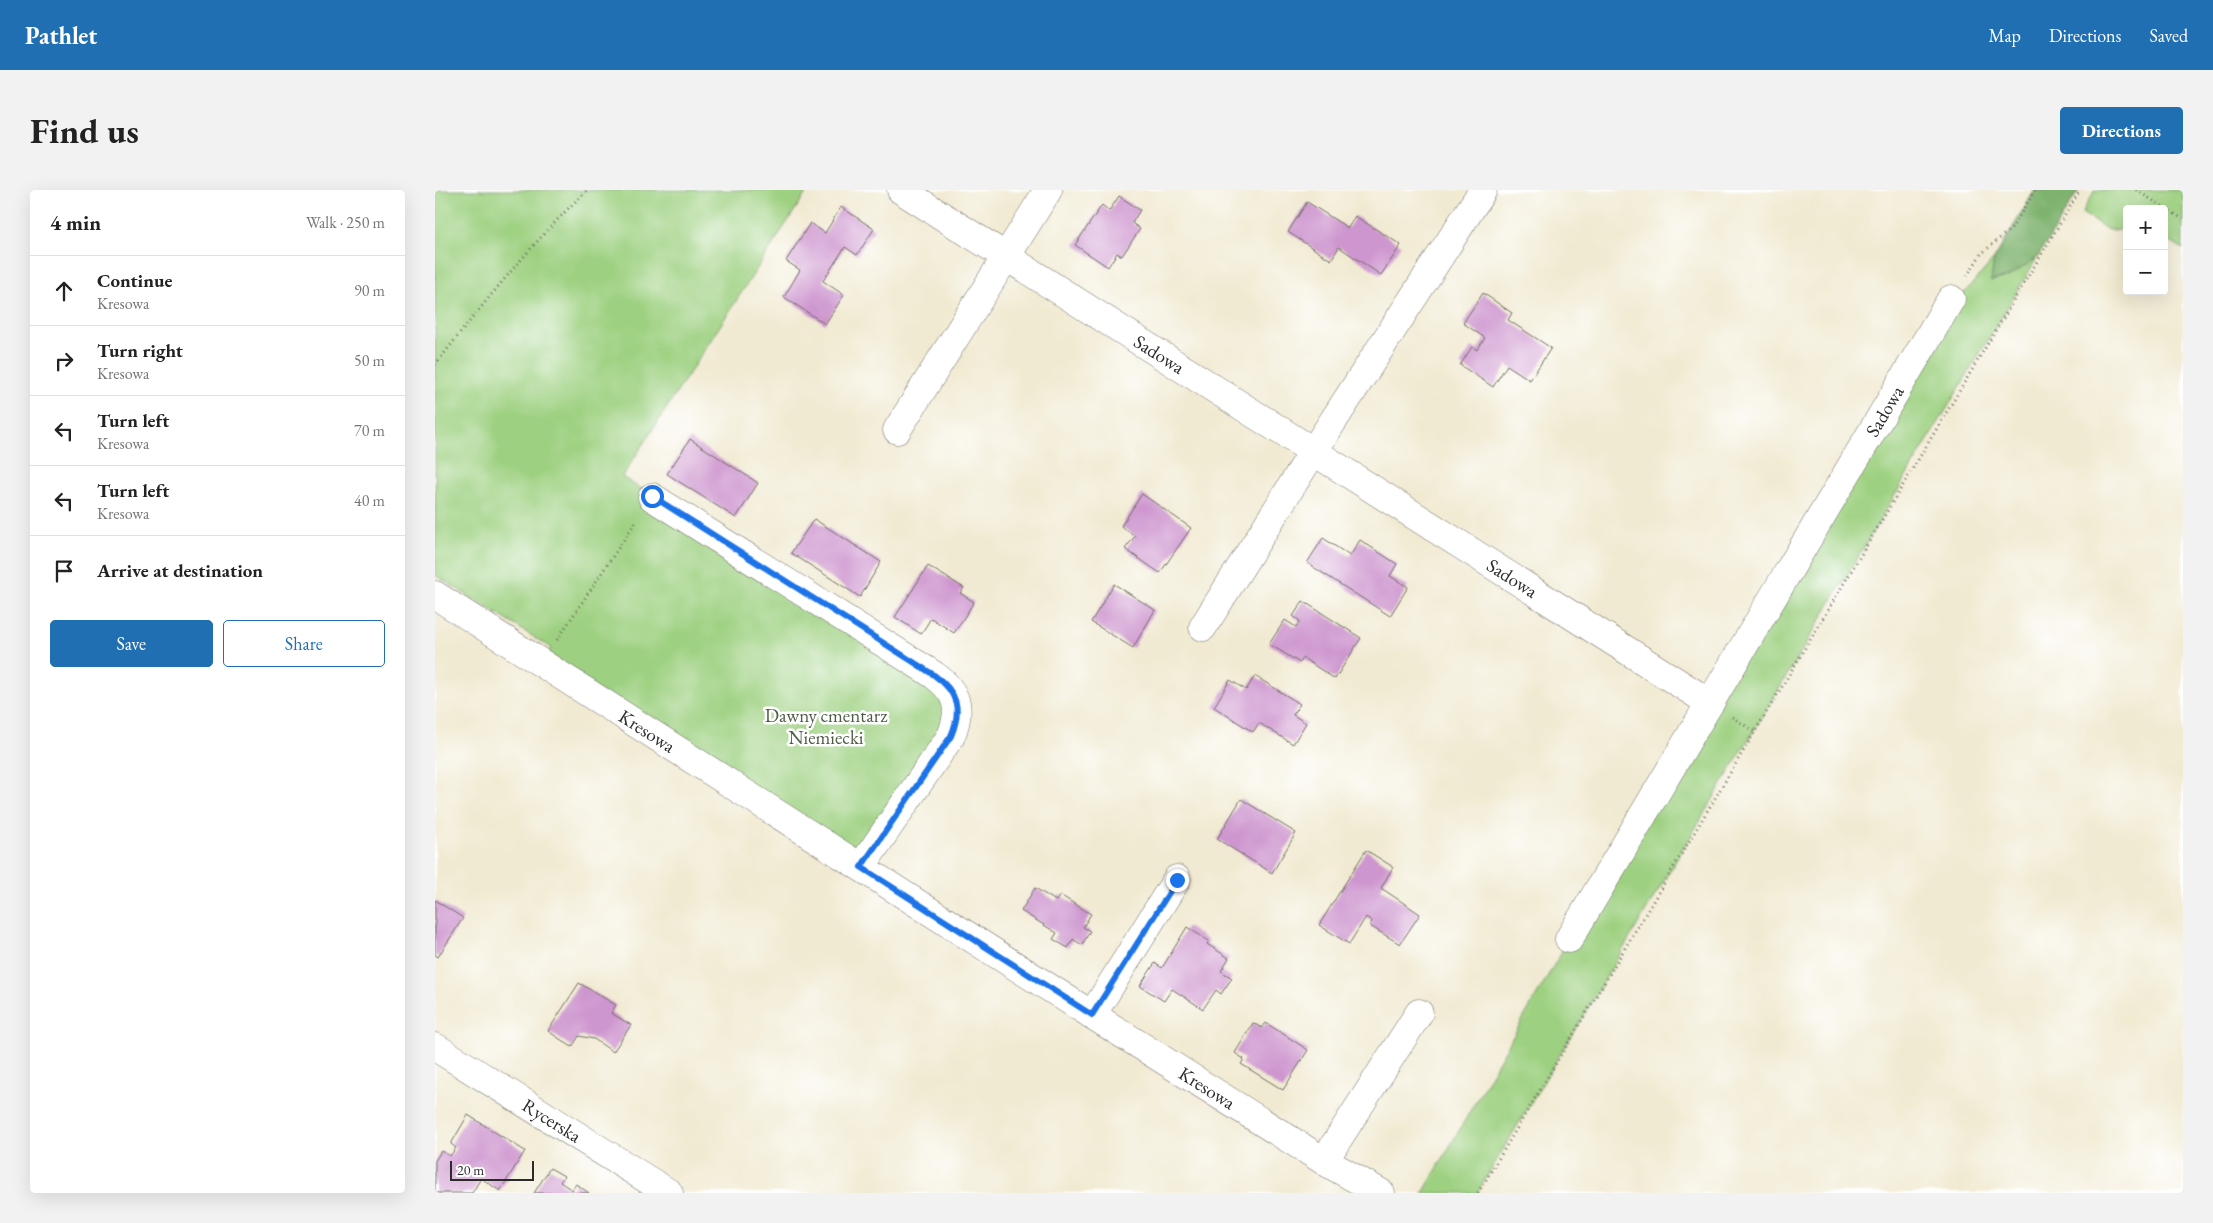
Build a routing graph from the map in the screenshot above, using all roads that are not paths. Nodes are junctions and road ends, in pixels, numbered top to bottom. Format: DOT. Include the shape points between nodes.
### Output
graph roads {
  1 [pos="901,190"];
  2 [pos="1048,190"];
  3 [pos="1483,190"];
  4 [pos="1007,256"];
  5 [pos="1951,299"];
  6 [pos="897,430"];
  7 [pos="1313,452"];
  8 [pos="652,496"];
  9 [pos="435,595"];
  10 [pos="1203,627"];
  11 [pos="1711,703"];
  12 [pos="861,867"];
  13 [pos="1177,880"];
  14 [pos="1569,939"];
  15 [pos="1419,1013"];
  16 [pos="1092,1015"];
  17 [pos="435,1047"];
  18 [pos="1324,1161"];
  19 [pos="669,1193"];
  20 [pos="1381,1193"];
  1 -- 4 [label="street, Sadowa"];
  2 -- 4 [label="street"];
  3 -- 7 [label="street"];
  4 -- 6 [label="street"];
  4 -- 7 [label="street, Sadowa"];
  5 -- 11 [label="street, Sadowa"];
  7 -- 10 [label="street"];
  7 -- 11 [label="street, Sadowa"];
  8 -- 12 [label="street" via="934,675 953,695 957,709 951,736"];
  9 -- 12 [label="street, Kresowa"];
  11 -- 14 [label="street, Sadowa"];
  12 -- 16 [label="street, Kresowa"];
  13 -- 16 [label="street"];
  15 -- 18 [label="street"];
  16 -- 18 [label="street, Kresowa"];
  17 -- 19 [label="street, Rycerska"];
  18 -- 20 [label="street, Kresowa"];
}
